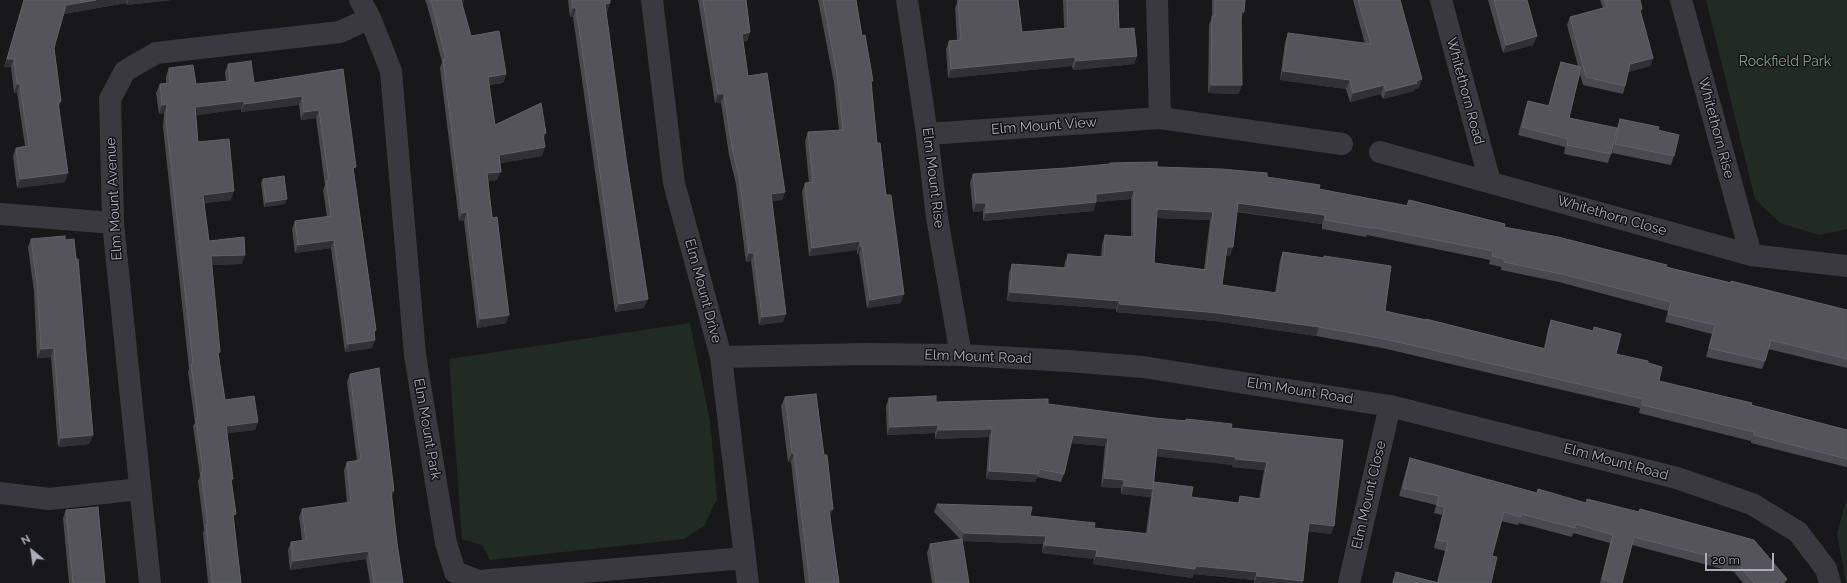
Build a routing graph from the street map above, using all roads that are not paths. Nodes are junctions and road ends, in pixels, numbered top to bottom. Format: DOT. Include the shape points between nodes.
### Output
graph roads {
  1 [pos="652,0"];
  2 [pos="907,0"];
  3 [pos="1157,0"];
  4 [pos="1441,0"];
  5 [pos="1681,0"];
  6 [pos="365,9"];
  7 [pos="1160,118"];
  8 [pos="927,134"];
  9 [pos="1342,144"];
  10 [pos="1380,152"];
  11 [pos="1490,182"];
  12 [pos="0,214"];
  13 [pos="113,223"];
  14 [pos="1751,256"];
  15 [pos="1847,266"];
  16 [pos="961,355"];
  17 [pos="721,357"];
  18 [pos="1390,406"];
  19 [pos="140,489"];
  20 [pos="0,493"];
  21 [pos="744,558"];
  22 [pos="150,583"];
  23 [pos="748,583"];
  24 [pos="1349,583"];
  25 [pos="1830,583"];
  1 -- 17 [label="street, Elm Mount Drive" via="674,183"];
  2 -- 8 [label="street, Elm Mount Rise"];
  3 -- 7 [label="street"];
  4 -- 11 [label="street, Whitethorn Road"];
  5 -- 14 [label="street, Whitethorn Rise"];
  6 -- 13 [label="street, Elm Mount Avenue" via="340,32 156,53 125,71 110,99"];
  6 -- 21 [label="street, Elm Mount Park" via="391,71 415,355 446,543 456,572 479,581"];
  7 -- 8 [label="street, Elm Mount View"];
  7 -- 9 [label="street, Elm Mount View"];
  8 -- 16 [label="street, Elm Mount Rise" via="937,218"];
  10 -- 11 [label="street, Whitethorn Close"];
  11 -- 14 [label="street, Whitethorn Close"];
  12 -- 13 [label="street"];
  13 -- 19 [label="street, Elm Mount Avenue"];
  14 -- 15 [label="street, Whitethorn Close"];
  16 -- 17 [label="street, Elm Mount Road"];
  16 -- 18 [label="street, Elm Mount Road" via="1143,367"];
  17 -- 21 [label="street, Elm Mount Drive"];
  18 -- 24 [label="street, Elm Mount Close"];
  18 -- 25 [label="street, Elm Mount Road" via="1677,478 1752,504 1798,532 1826,570"];
  19 -- 20 [label="street" via="49,500"];
  19 -- 22 [label="street, Elm Mount Avenue"];
  21 -- 23 [label="street, Elm Mount Drive"];
}
